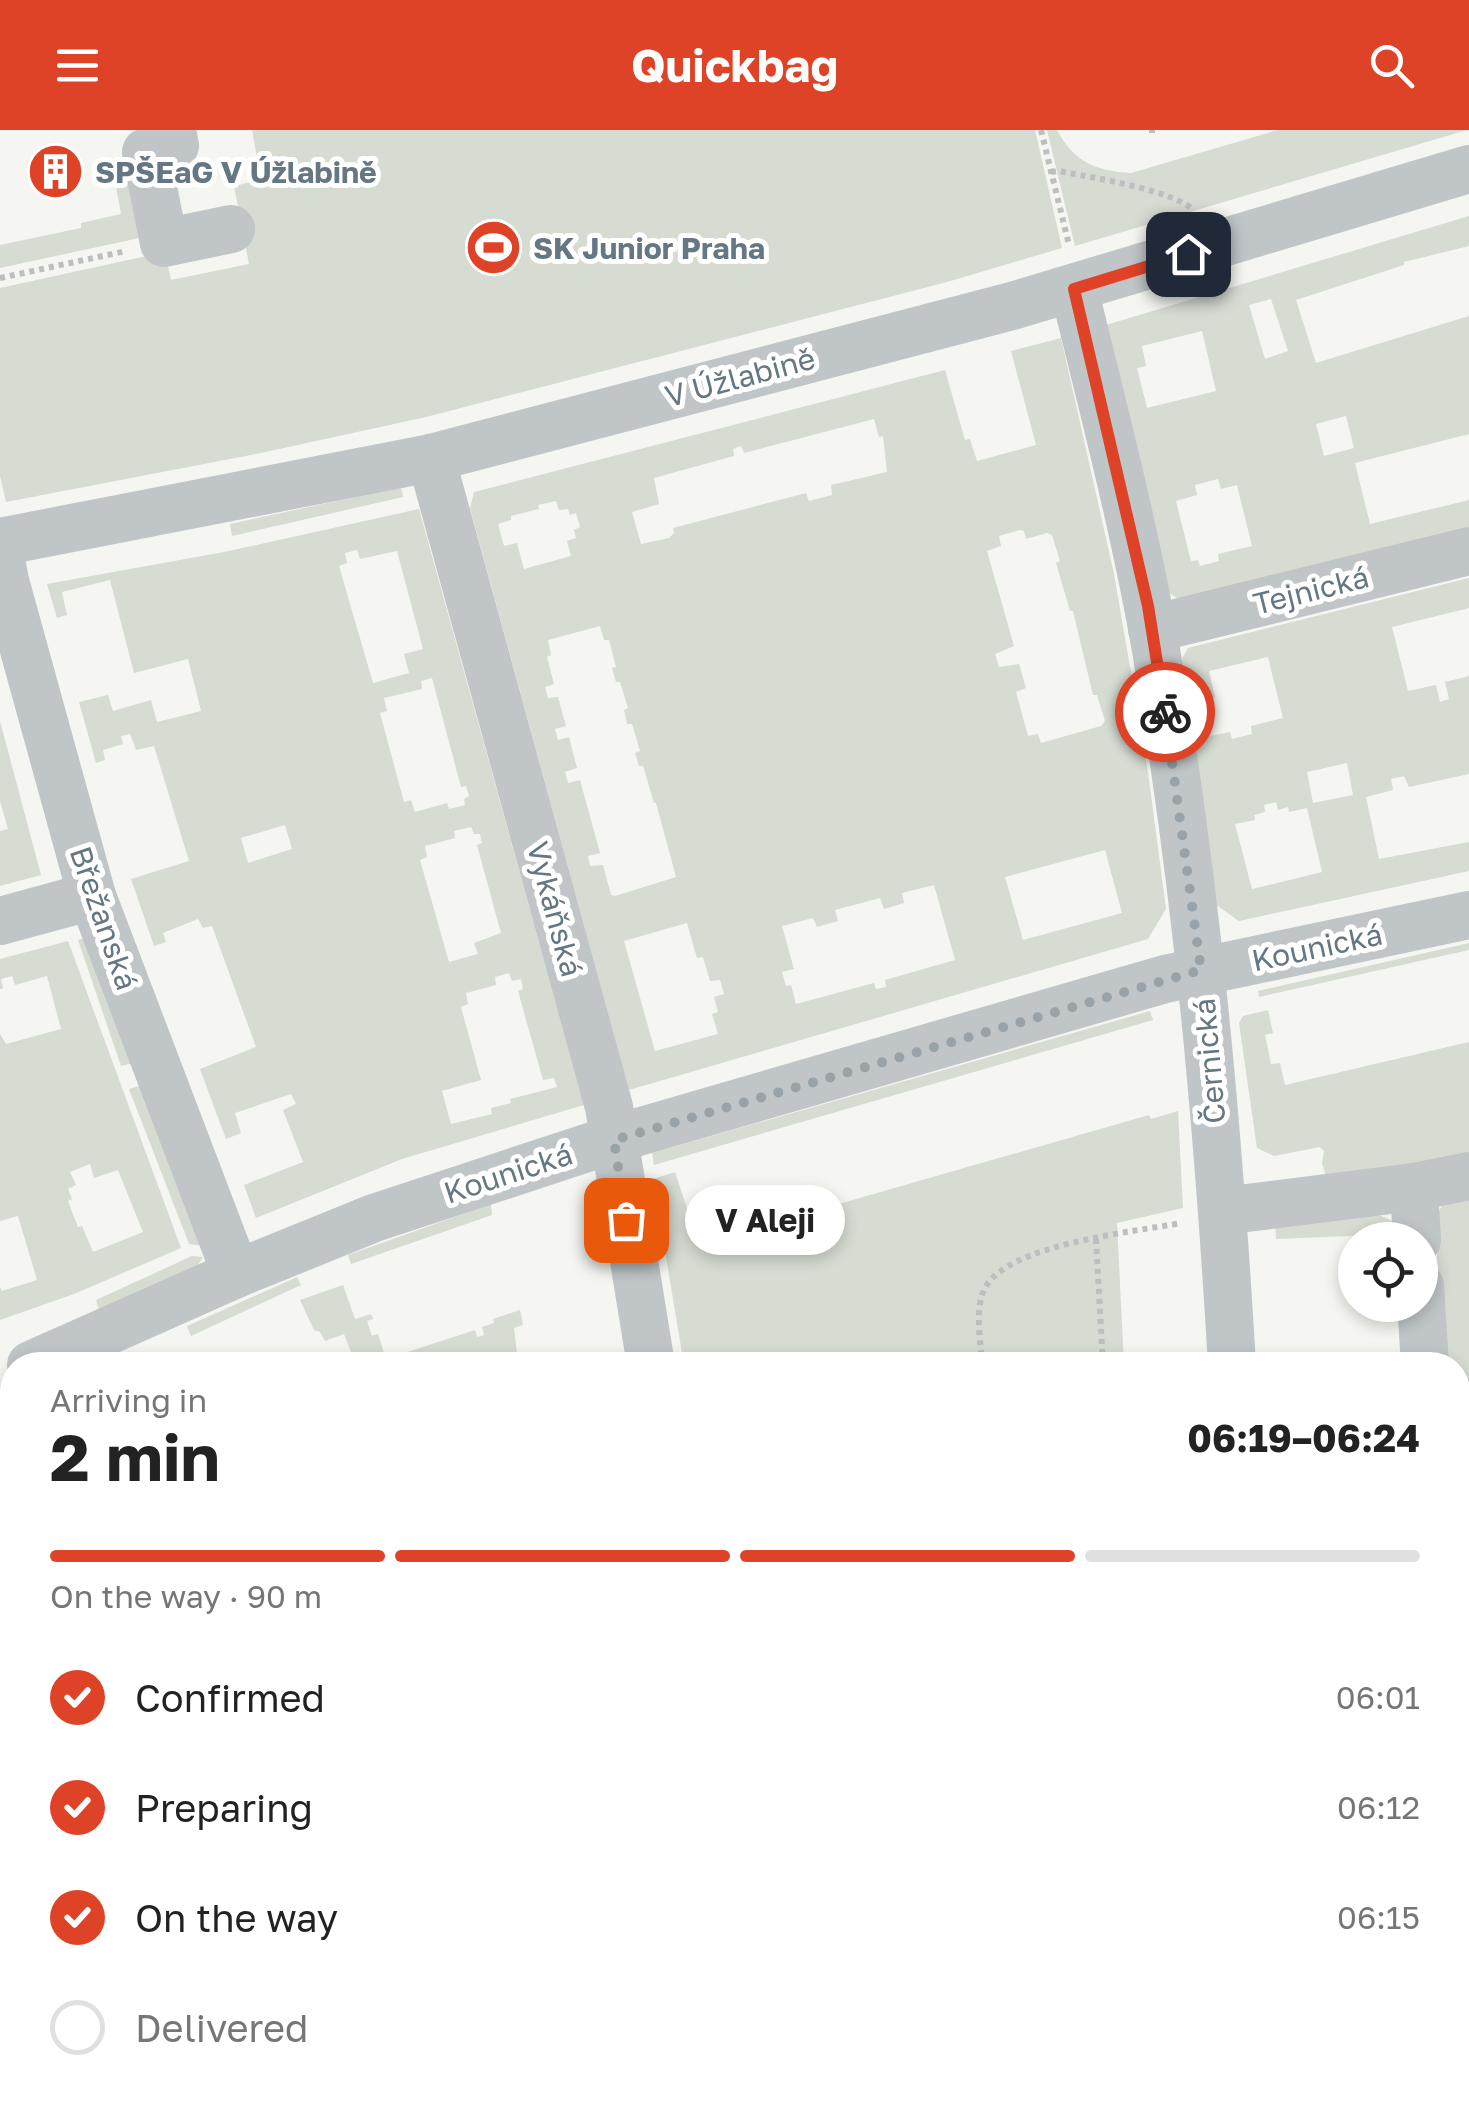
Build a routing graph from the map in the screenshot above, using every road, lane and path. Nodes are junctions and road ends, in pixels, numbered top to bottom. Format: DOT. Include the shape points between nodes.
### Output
graph roads {
  1 [pos="172,130"];
  2 [pos="1041,130"];
  3 [pos="1469,168"];
  4 [pos="1051,172"];
  5 [pos="1196,216"];
  6 [pos="231,229"];
  7 [pos="164,243"];
  8 [pos="1072,267"];
  9 [pos="0,278"];
  10 [pos="432,458"];
  11 [pos="0,542"];
  12 [pos="1469,551"];
  13 [pos="0,554"];
  14 [pos="1152,628"];
  15 [pos="92,896"];
  16 [pos="1469,916"];
  17 [pos="0,921"];
  18 [pos="1201,970"];
  19 [pos="614,1140"];
  20 [pos="1469,1176"];
  21 [pos="1414,1188"];
  22 [pos="1223,1211"];
  23 [pos="1416,1222"];
  24 [pos="1096,1239"];
  25 [pos="236,1274"];
  26 [pos="1422,1322"];
  27 [pos="60,1352"];
  28 [pos="649,1352"];
  29 [pos="982,1352"];
  30 [pos="1101,1352"];
  31 [pos="1231,1352"];
  32 [pos="1424,1352"];
  1 -- 7 [label="street" via="175,146 146,152"];
  2 -- 4 [label="path"];
  3 -- 8 [label="street, V Úžlabině"];
  4 -- 5 [label="path" via="1152,192 1189,205"];
  4 -- 8 [label="path"];
  6 -- 7 [label="street"];
  7 -- 9 [label="path"];
  8 -- 10 [label="street, V Úžlabině"];
  8 -- 14 [label="street, Černická"];
  10 -- 11 [label="street, V Úžlabině"];
  10 -- 19 [label="street, Vykáňská"];
  12 -- 14 [label="street, Tejnická"];
  13 -- 15 [label="street, Břežanská"];
  14 -- 18 [label="street, Černická"];
  15 -- 17 [label="street"];
  15 -- 25 [label="street, Břežanská"];
  16 -- 18 [label="street, Kounická"];
  18 -- 19 [label="street, Kounická"];
  18 -- 22 [label="street, Černická"];
  19 -- 25 [label="street, Kounická" via="374,1218"];
  19 -- 28 [label="street, Vykáňská"];
  20 -- 21 [label="street"];
  21 -- 22 [label="street"];
  21 -- 23 [label="street"];
  22 -- 24 [label="path"];
  22 -- 31 [label="street, Černická"];
  24 -- 29 [label="path" via="1021,1259 992,1278 980,1305"];
  24 -- 30 [label="path"];
  25 -- 27 [label="street, Kounická"];
  26 -- 32 [label="street"];
}
